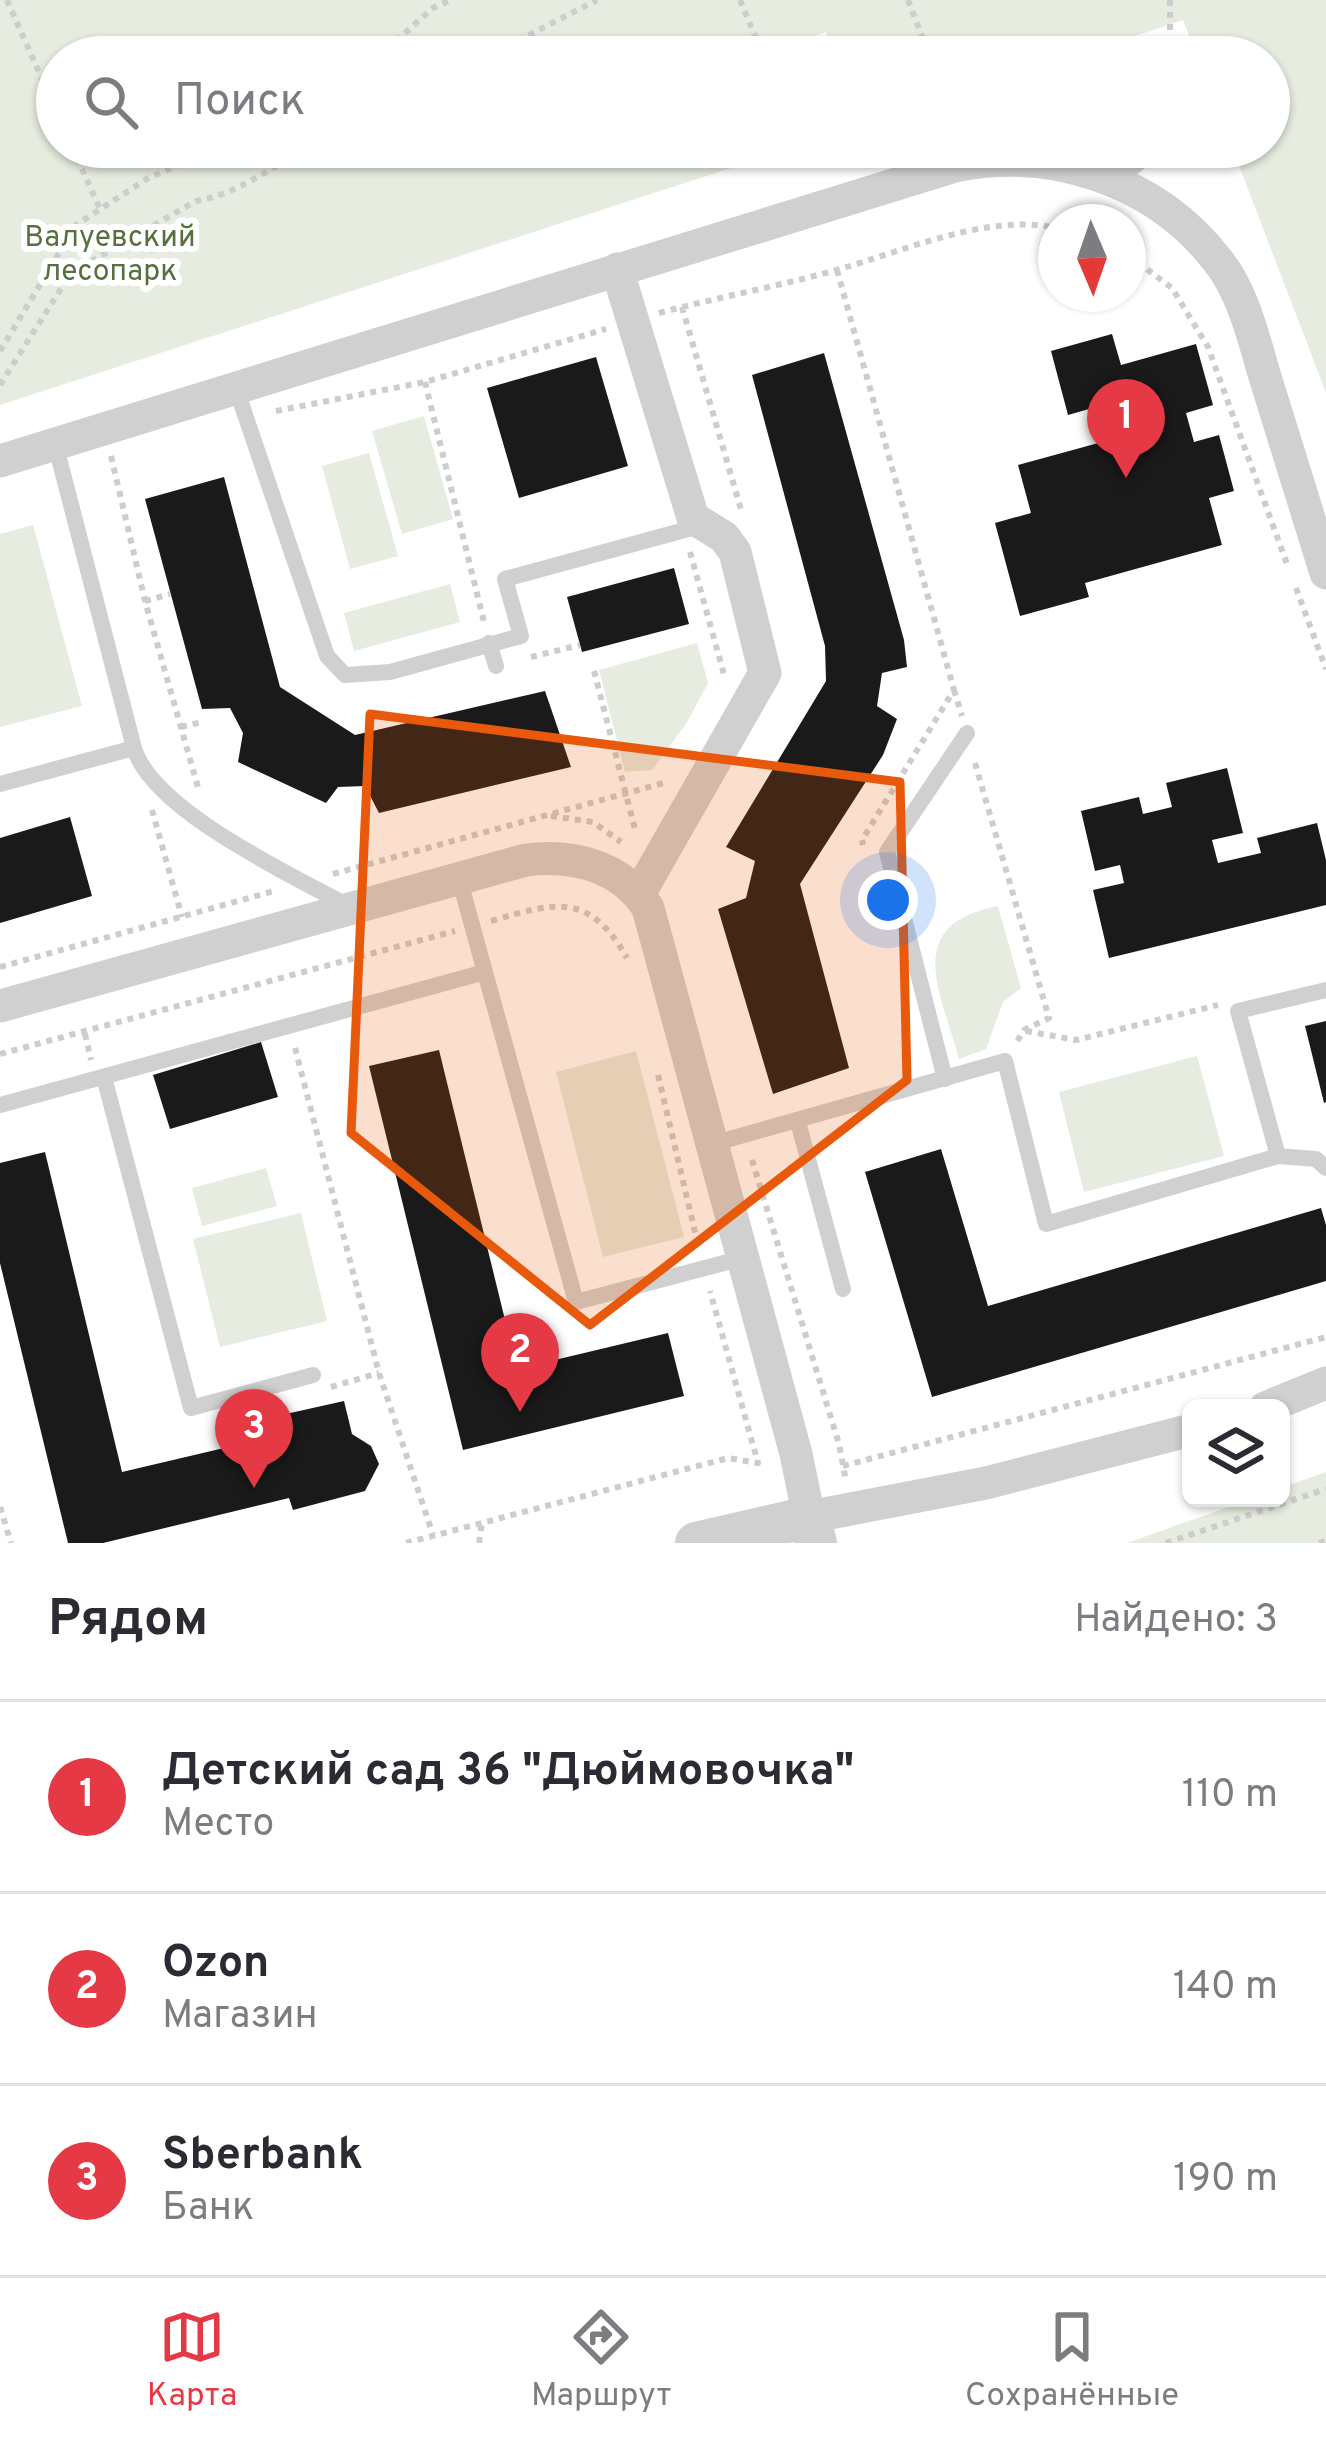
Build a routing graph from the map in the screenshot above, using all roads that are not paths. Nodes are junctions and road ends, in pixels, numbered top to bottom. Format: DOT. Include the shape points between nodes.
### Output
graph roads {
  1 [pos="955,168"];
  2 [pos="1074,168"];
  3 [pos="1132,168"];
  4 [pos="1114,181"];
  5 [pos="617,269"];
  6 [pos="241,402"];
  7 [pos="58,454"];
  8 [pos="0,460"];
  9 [pos="694,527"];
  10 [pos="1326,573"];
  11 [pos="489,643"];
  12 [pos="409,666"];
  13 [pos="496,666"];
  14 [pos="416,687"];
  15 [pos="967,733"];
  16 [pos="136,754"];
  17 [pos="0,784"];
  18 [pos="460,878"];
  19 [pos="639,894"];
  20 [pos="350,908"];
  21 [pos="484,972"];
  22 [pos="1326,990"];
  23 [pos="0,1006"];
  24 [pos="104,1077"];
  25 [pos="945,1079"];
  26 [pos="0,1105"];
  27 [pos="798,1122"];
  28 [pos="712,1144"];
  29 [pos="1278,1156"];
  30 [pos="1326,1168"];
  31 [pos="742,1258"];
  32 [pos="843,1289"];
  33 [pos="313,1375"];
  34 [pos="1326,1383"];
  35 [pos="1287,1399"];
  36 [pos="1182,1432"];
  37 [pos="813,1530"];
  38 [pos="696,1543"];
  1 -- 5 [label="street"];
  2 -- 4 [label="street"];
  3 -- 4 [label="lane"];
  4 -- 10 [label="street" via="1157,205 1220,262 1246,318"];
  5 -- 6 [label="street"];
  5 -- 9 [label="street"];
  6 -- 7 [label="street"];
  6 -- 12 [label="lane" via="327,656 356,677"];
  7 -- 8 [label="street"];
  7 -- 16 [label="lane"];
  9 -- 11 [label="lane" via="506,578 520,636"];
  9 -- 19 [label="street" via="724,538 735,552 765,673"];
  11 -- 12 [label="lane"];
  11 -- 13 [label="lane"];
  12 -- 14 [label="lane"];
  15 -- 25 [label="lane" via="887,852"];
  16 -- 17 [label="lane"];
  16 -- 20 [label="lane" via="181,808"];
  18 -- 19 [label="street" via="564,857"];
  18 -- 20 [label="street"];
  18 -- 21 [label="lane"];
  19 -- 28 [label="street"];
  20 -- 23 [label="street"];
  21 -- 24 [label="lane"];
  21 -- 31 [label="lane" via="576,1302"];
  22 -- 29 [label="lane" via="1238,1011"];
  24 -- 26 [label="lane"];
  24 -- 33 [label="lane" via="191,1408"];
  25 -- 27 [label="lane"];
  25 -- 29 [label="lane" via="1005,1061 1046,1224"];
  27 -- 28 [label="lane"];
  27 -- 32 [label="lane"];
  28 -- 31 [label="street"];
  29 -- 30 [label="lane" via="1316,1159"];
  31 -- 37 [label="street"];
  34 -- 35 [label="street"];
  36 -- 37 [label="street"];
  37 -- 38 [label="street"];
}
